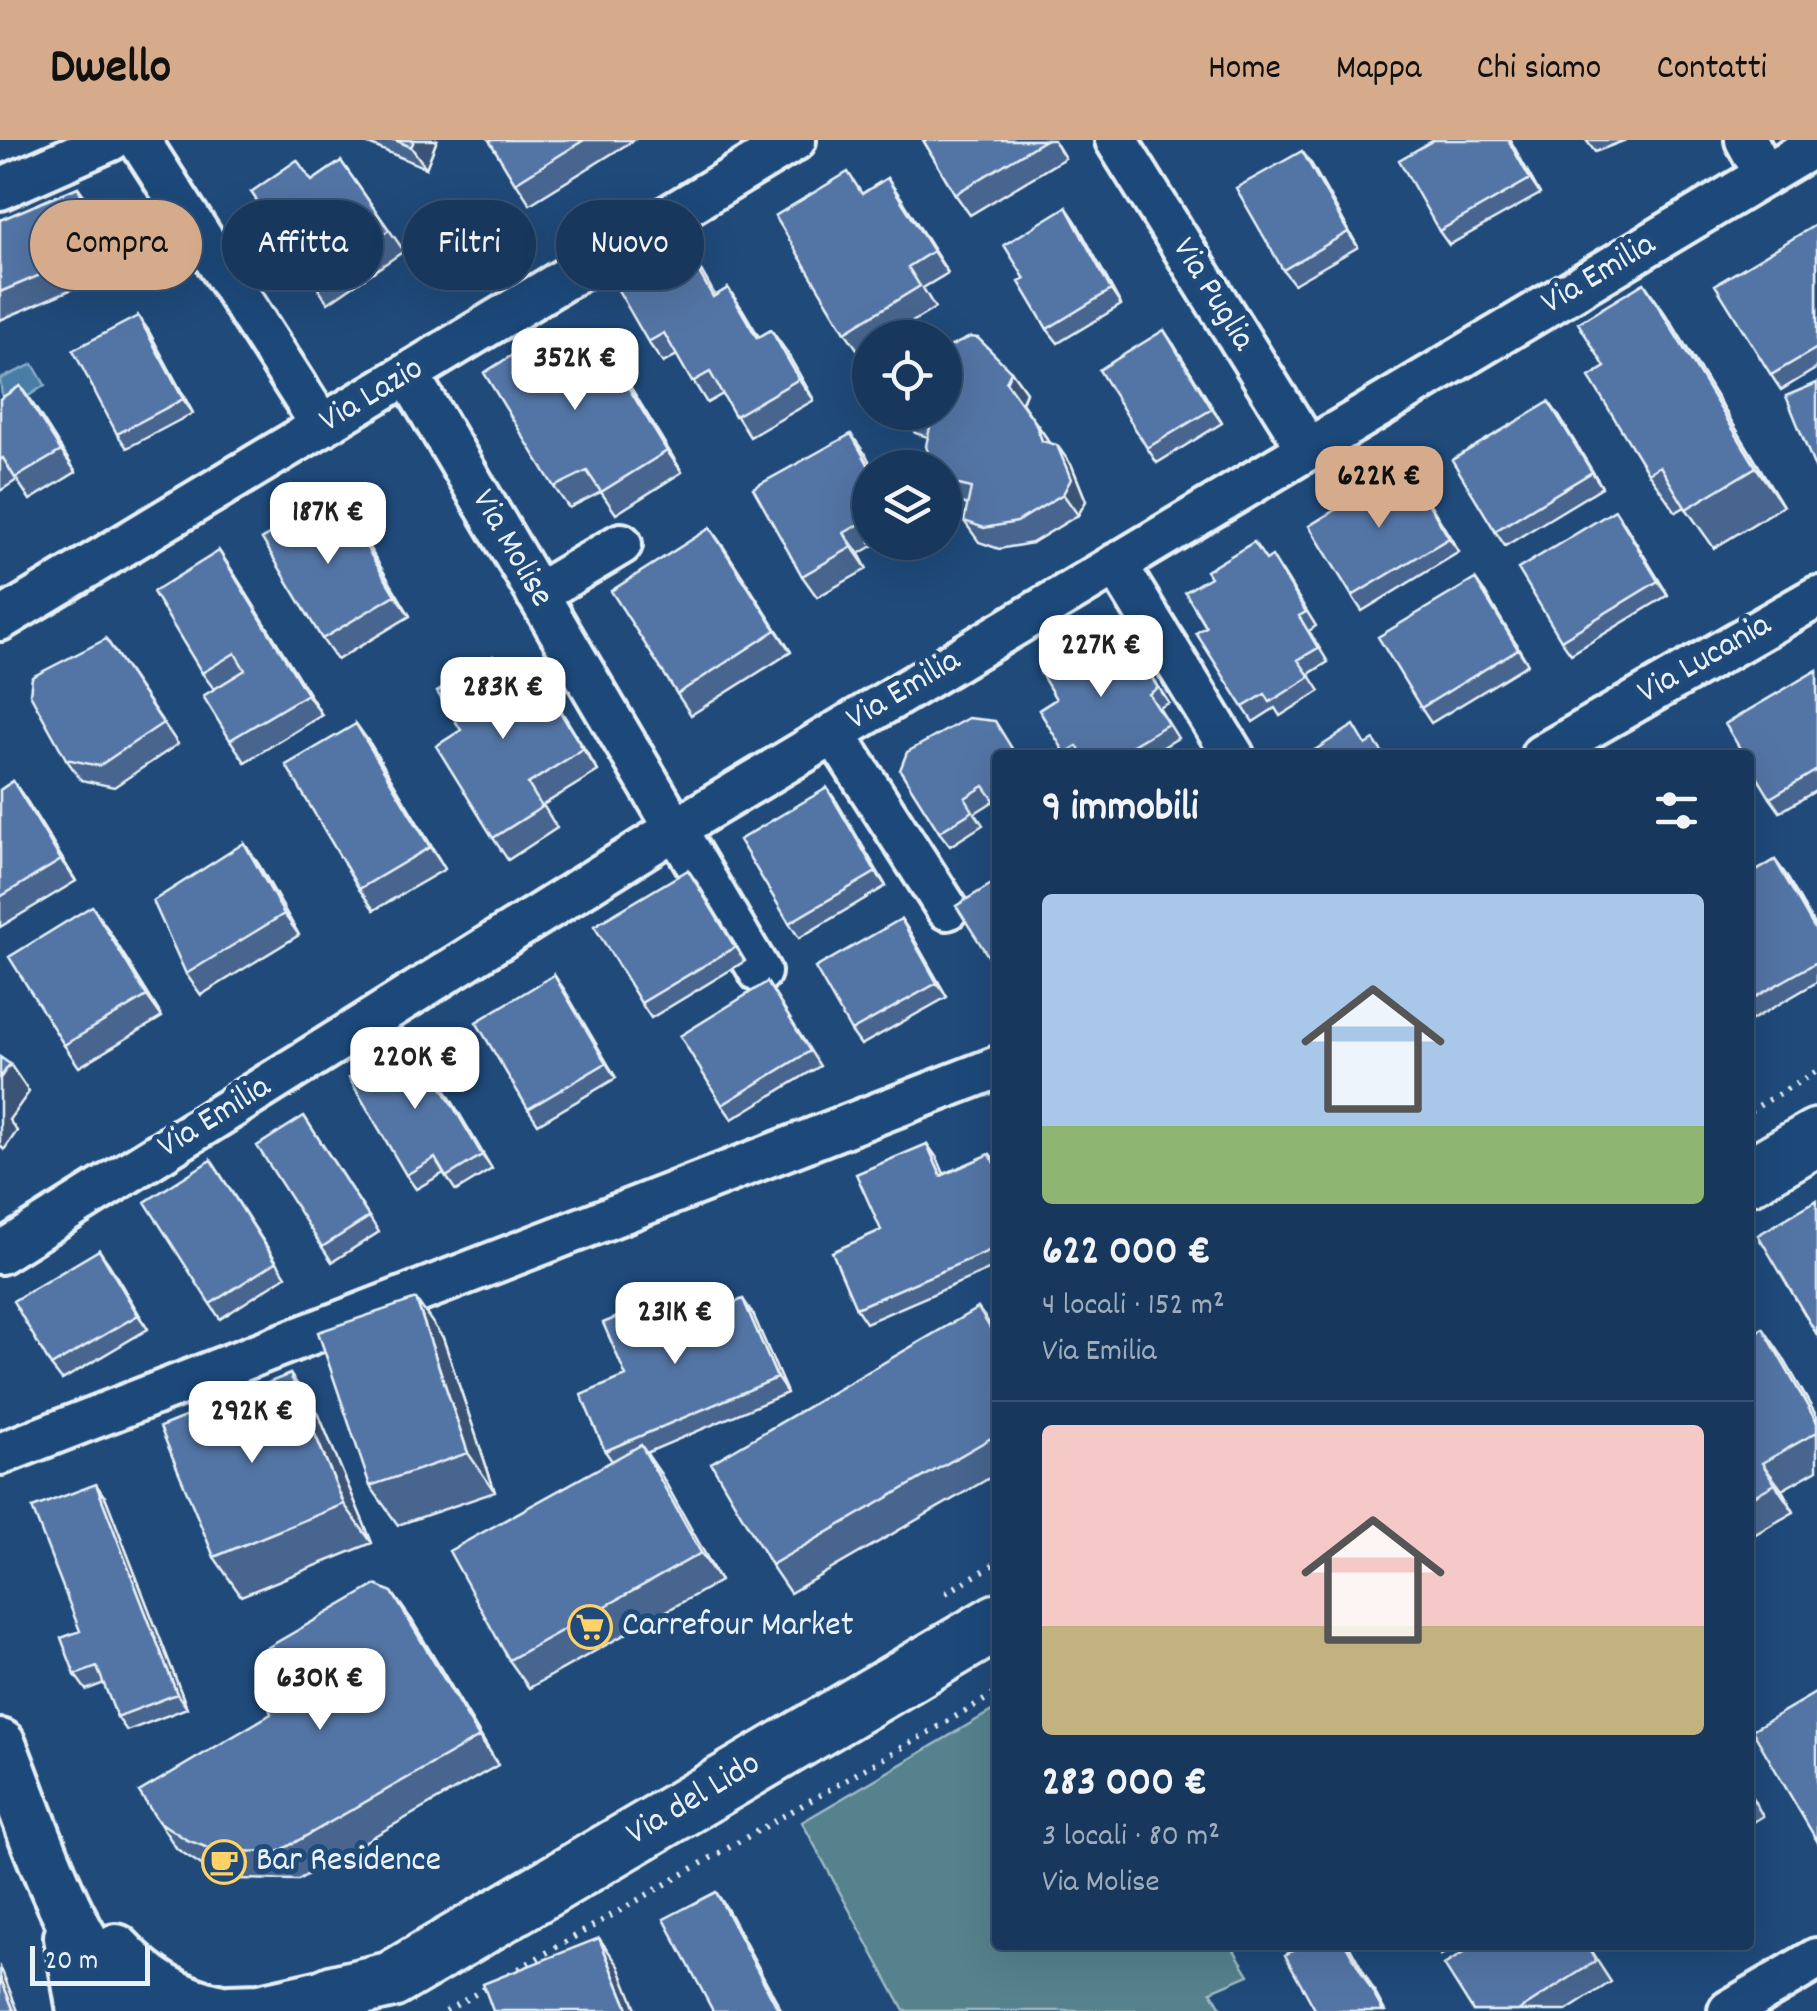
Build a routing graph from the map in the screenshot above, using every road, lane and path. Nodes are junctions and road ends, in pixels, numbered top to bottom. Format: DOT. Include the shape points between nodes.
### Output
graph roads {
  1 [pos="111,140"];
  2 [pos="138,140"];
  3 [pos="795,140"];
  4 [pos="1116,140"];
  5 [pos="1746,140"];
  6 [pos="1817,144"];
  7 [pos="1765,175"];
  8 [pos="0,189"];
  9 [pos="408,374"];
  10 [pos="322,426"];
  11 [pos="1308,449"];
  12 [pos="621,544"];
  13 [pos="1116,564"];
  14 [pos="537,594"];
  15 [pos="1817,597"];
  16 [pos="0,620"];
  17 [pos="834,733"];
  18 [pos="1230,750"];
  19 [pos="1551,750"];
  20 [pos="674,829"];
  21 [pos="948,909"];
  22 [pos="760,972"];
  23 [pos="992,1069"];
  24 [pos="1817,1071"];
  25 [pos="1754,1109"];
  26 [pos="1817,1137"];
  27 [pos="1754,1174"];
  28 [pos="1784,1226"];
  29 [pos="1754,1244"];
  30 [pos="0,1253"];
  31 [pos="0,1454"];
  32 [pos="992,1626"];
  33 [pos="992,1695"];
  34 [pos="0,1745"];
  35 [pos="65,1902"];
  36 [pos="1817,1959"];
  37 [pos="354,2002"];
  38 [pos="82,2011"];
  39 [pos="138,2011"];
  40 [pos="221,2011"];
  41 [pos="229,2011"];
  42 [pos="446,2011"];
  43 [pos="1729,2011"];
  1 -- 8 [label="street"];
  2 -- 10 [label="street"];
  3 -- 9 [label="street, Via Lazio"];
  4 -- 11 [label="street, Via Puglia"];
  5 -- 7 [label="street"];
  6 -- 7 [label="street, Via Emilia"];
  7 -- 11 [label="street, Via Emilia"];
  9 -- 10 [label="street, Via Lazio"];
  9 -- 14 [label="street, Via Molise"];
  10 -- 16 [label="street, Via Lazio"];
  11 -- 13 [label="street, Via Emilia"];
  12 -- 14 [label="street"];
  13 -- 17 [label="street, Via Emilia"];
  13 -- 18 [label="street"];
  14 -- 20 [label="street, Via Molise"];
  15 -- 19 [label="street, Via Lucania"];
  17 -- 20 [label="street, Via Emilia"];
  17 -- 21 [label="street"];
  20 -- 22 [label="street, Via Molise"];
  20 -- 30 [label="street, Via Emilia"];
  23 -- 31 [label="street"];
  24 -- 25 [label="path"];
  26 -- 27 [label="main road"];
  28 -- 29 [label="path"];
  32 -- 37 [label="main road, Via del Lido"];
  33 -- 42 [label="path"];
  34 -- 35 [label="street"];
  35 -- 38 [label="street"];
  35 -- 39 [label="street" via="118,1996"];
  35 -- 40 [label="street" via="140,1976 187,2004"];
  36 -- 43 [label="street"];
  37 -- 41 [label="street, Via del Lido"];
}
